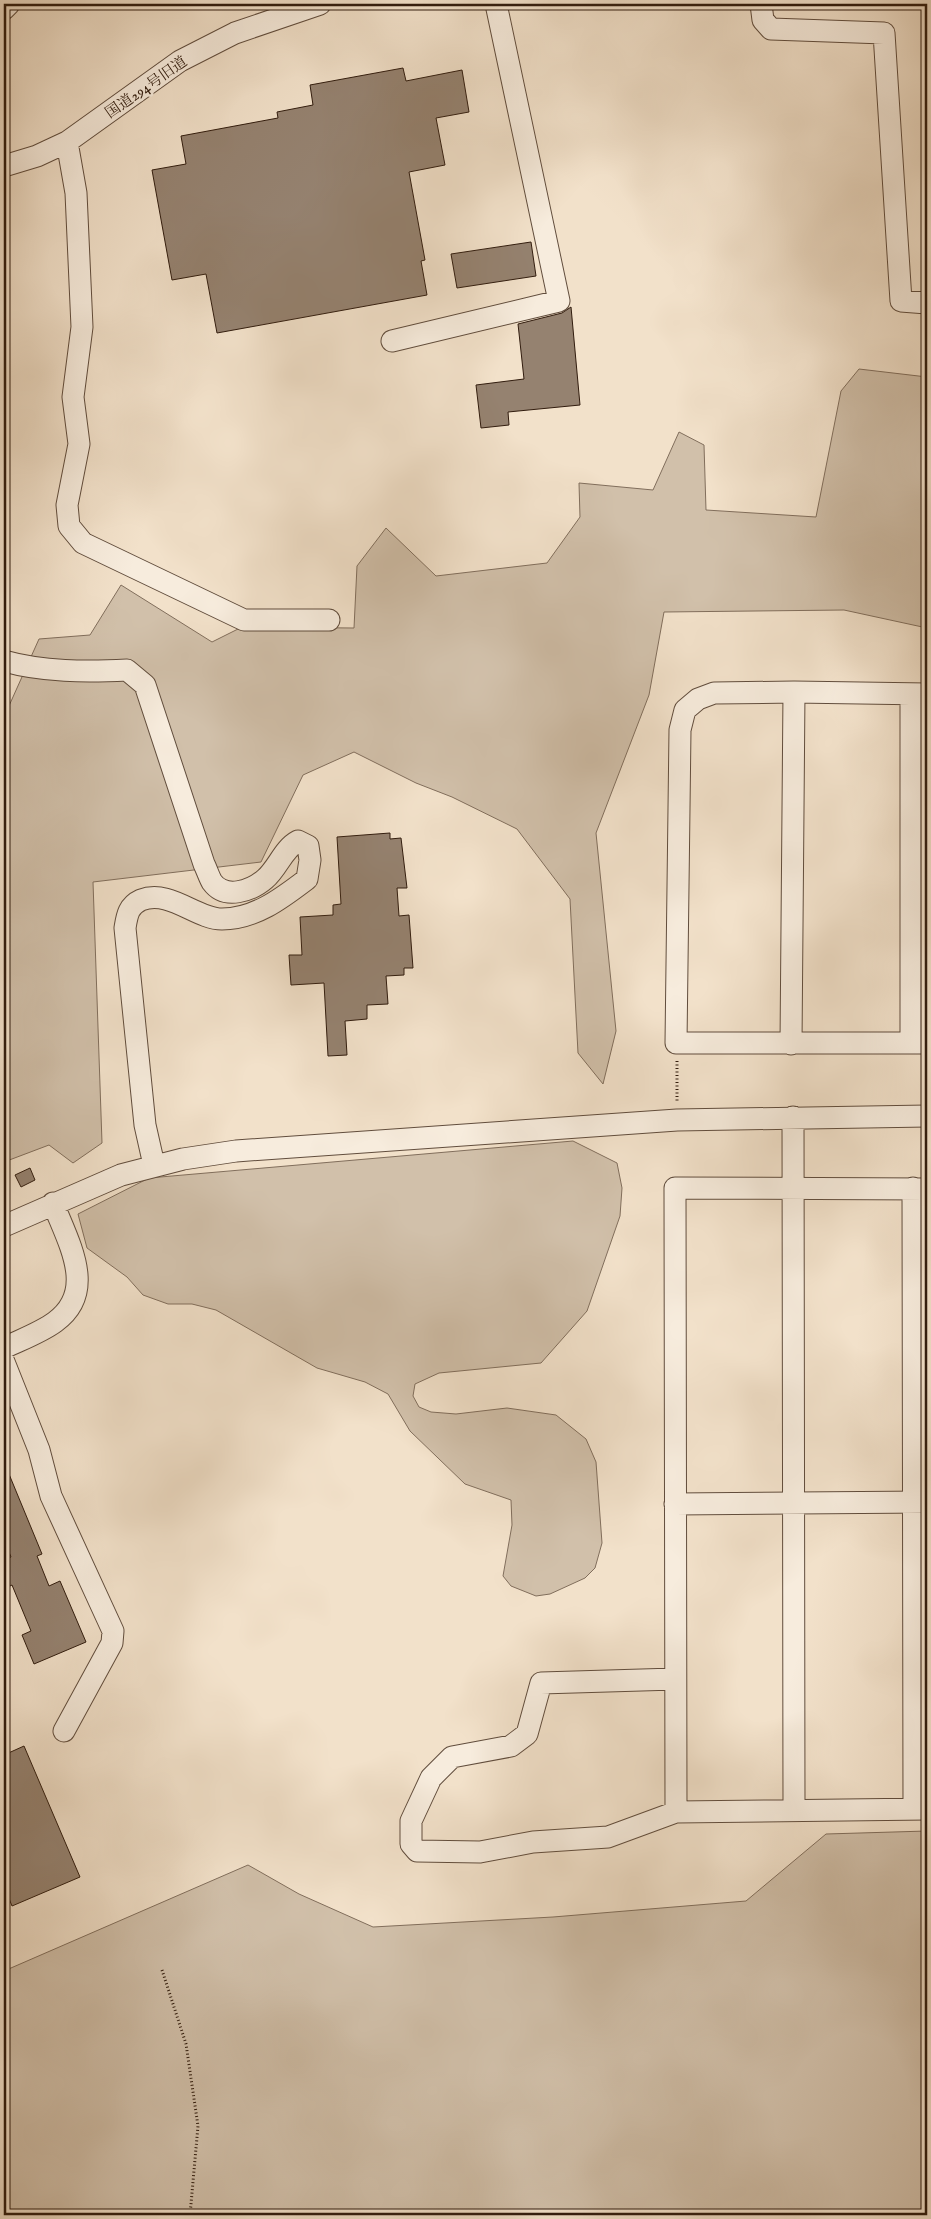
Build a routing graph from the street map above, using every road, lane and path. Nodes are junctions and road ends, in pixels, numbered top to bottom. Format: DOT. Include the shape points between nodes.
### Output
graph roads {
  1 [pos="9,4"];
  2 [pos="320,4"];
  3 [pos="496,4"];
  4 [pos="761,4"];
  5 [pos="4,9"];
  6 [pos="67,142"];
  7 [pos="4,166"];
  8 [pos="927,303"];
  9 [pos="392,341"];
  10 [pos="329,620"];
  11 [pos="4,662"];
  12 [pos="794,692"];
  13 [pos="919,694"];
  14 [pos="676,1043"];
  15 [pos="919,1043"];
  16 [pos="791,1044"];
  17 [pos="927,1116"];
  18 [pos="793,1117"];
  19 [pos="677,1120"];
  20 [pos="154,1165"];
  21 [pos="793,1188"];
  22 [pos="920,1188"];
  23 [pos="52,1203"];
  24 [pos="4,1226"];
  25 [pos="4,1348"];
  26 [pos="4,1362"];
  27 [pos="920,1502"];
  28 [pos="794,1503"];
  29 [pos="675,1504"];
  30 [pos="676,1679"];
  31 [pos="64,1731"];
  32 [pos="794,1809"];
  33 [pos="920,1809"];
  34 [pos="676,1812"];
  35 [pos="162,1970"];
  36 [pos="190,2215"];
  1 -- 5 [label="street"];
  2 -- 6 [label="street, 国道294号旧道" via="235,33 180,61"];
  3 -- 9 [label="street" via="559,301"];
  4 -- 8 [label="street" via="762,20 771,29 884,32 901,301"];
  6 -- 7 [label="street, 国道294号旧道"];
  6 -- 10 [label="street" via="76,193 82,327 72,397 79,444 67,505 69,526 83,543 244,620"];
  11 -- 20 [label="street" via="28,668 127,670 145,685 204,864 221,891 237,893 253,887 265,879 290,846 298,841 308,846 308,879 253,914 219,919 165,899 149,897 135,903 127,914 125,928 139,1074 145,1126"];
  12 -- 13 [label="street"];
  12 -- 14 [label="street" via="714,693 698,699 685,710 680,730"];
  12 -- 16 [label="street"];
  13 -- 15 [label="street"];
  14 -- 16 [label="street"];
  14 -- 19 [label="path"];
  15 -- 16 [label="street"];
  17 -- 18 [label="street"];
  18 -- 19 [label="street"];
  18 -- 21 [label="street"];
  19 -- 20 [label="street" via="236,1151"];
  20 -- 23 [label="street"];
  21 -- 22 [label="street"];
  21 -- 28 [label="street"];
  21 -- 29 [label="street" via="675,1188"];
  22 -- 27 [label="street"];
  23 -- 24 [label="street"];
  23 -- 25 [label="street" via="74,1258 78,1278 76,1297 69,1310 54,1322"];
  26 -- 31 [label="street" via="39,1450 51,1496 112,1631 112,1643"];
  27 -- 28 [label="street"];
  27 -- 33 [label="street"];
  28 -- 29 [label="street"];
  28 -- 32 [label="street"];
  29 -- 30 [label="street"];
  30 -- 34 [label="street"];
  30 -- 34 [label="street" via="541,1683 527,1734 511,1746 452,1757 431,1778 411,1821 411,1844 417,1851 480,1852 533,1842 608,1837"];
  32 -- 33 [label="street"];
  32 -- 34 [label="street"];
  35 -- 36 [label="path" via="186,2044 198,2126"];
}
